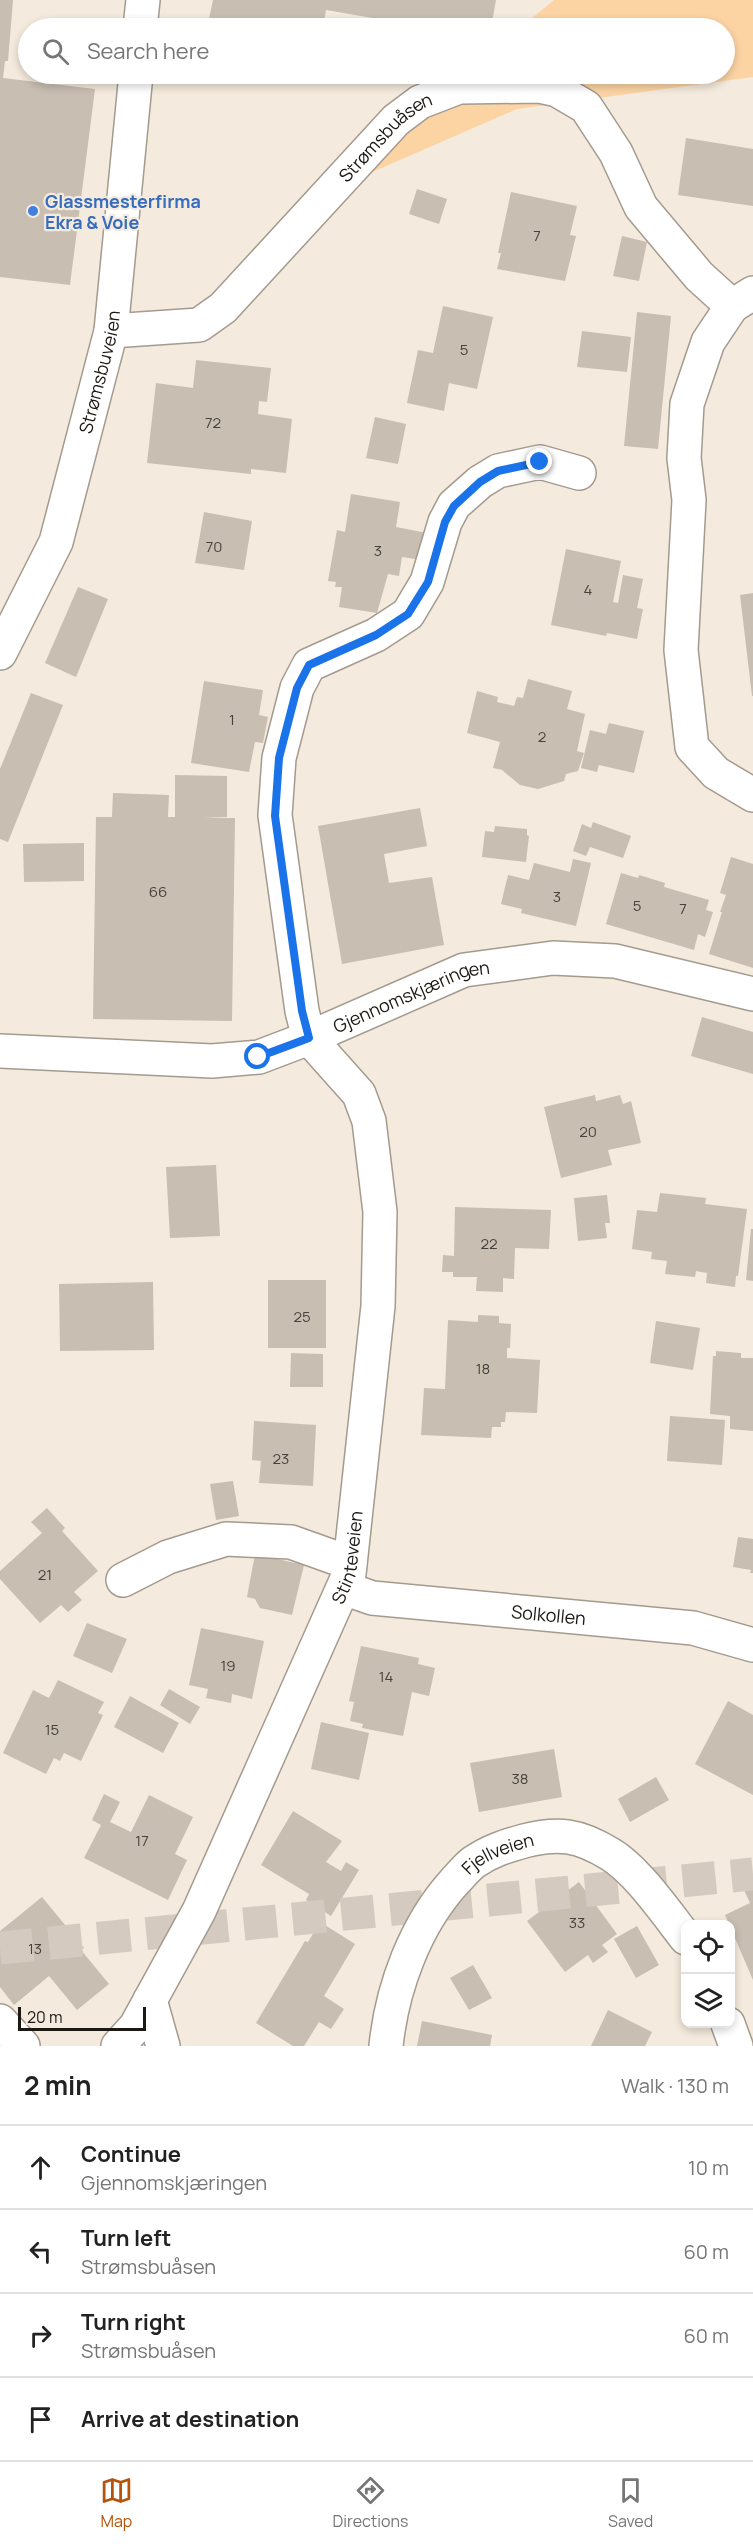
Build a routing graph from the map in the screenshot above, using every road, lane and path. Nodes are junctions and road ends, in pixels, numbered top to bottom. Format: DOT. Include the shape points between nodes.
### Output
graph roads {
  1 [pos="143,0"];
  2 [pos="141,18"];
  3 [pos="135,84"];
  4 [pos="743,299"];
  5 [pos="111,331"];
  6 [pos="579,473"];
  7 [pos="0,653"];
  8 [pos="753,795"];
  9 [pos="753,994"];
  10 [pos="309,1038"];
  11 [pos="0,1051"];
  12 [pos="347,1575"];
  13 [pos="123,1580"];
  14 [pos="753,1645"];
  15 [pos="681,1932"];
  16 [pos="150,2000"];
  17 [pos="0,2022"];
  18 [pos="729,2028"];
  19 [pos="23,2046"];
  20 [pos="118,2046"];
  21 [pos="163,2046"];
  22 [pos="386,2046"];
  23 [pos="736,2046"];
  1 -- 2 [label="street"];
  3 -- 5 [label="street, Strømsbuveien"];
  4 -- 5 [label="street, Strømsbuåsen" via="699,276 641,207 616,153 586,107 557,90 539,86 459,87 420,102 396,120 223,308 199,325"];
  4 -- 8 [label="street" via="708,342 687,404 684,458 689,500 681,650 692,747 716,773"];
  5 -- 7 [label="street, Strømsbuveien" via="56,542"];
  6 -- 10 [label="street" via="540,462 498,471 480,482 454,506 445,522 428,582 408,614 376,635 309,665 297,688 279,758 275,816"];
  9 -- 10 [label="street, Gjennomskjæringen" via="615,961 553,958 464,970"];
  10 -- 11 [label="street, Gjennomskjæringen" via="258,1057 212,1061"];
  10 -- 12 [label="street, Stinteveien" via="359,1094 369,1121 381,1212 378,1306"];
  12 -- 13 [label="street, Solkollen" via="291,1542 226,1539 168,1557"];
  12 -- 14 [label="street, Solkollen" via="372,1598 693,1628"];
  12 -- 16 [label="street, Stinteveien" via="199,1911"];
  15 -- 22 [label="street, Fjellveien" via="650,1892 612,1854 579,1838 549,1834 499,1848 472,1863 438,1900 408,1956 388,2022"];
  16 -- 20 [label="street, Stinteveien" via="136,2026"];
  16 -- 21 [label="street"];
  17 -- 19 [label="street"];
  18 -- 23 [label="street"];
}
